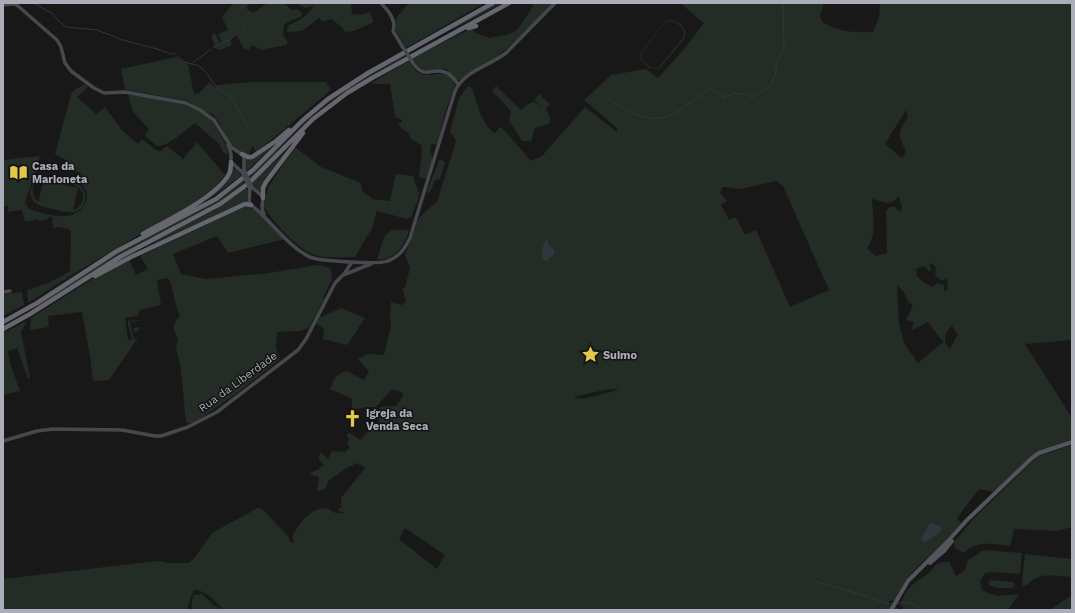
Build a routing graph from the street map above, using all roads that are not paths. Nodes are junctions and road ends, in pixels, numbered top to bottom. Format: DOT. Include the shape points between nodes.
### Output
graph roads {
  1 [pos="381,3"];
  2 [pos="492,3"];
  3 [pos="509,3"];
  4 [pos="555,3"];
  5 [pos="3,4"];
  6 [pos="476,26"];
  7 [pos="457,31"];
  8 [pos="458,84"];
  9 [pos="328,107"];
  10 [pos="311,113"];
  11 [pos="227,141"];
  12 [pos="241,154"];
  13 [pos="231,160"];
  14 [pos="244,163"];
  15 [pos="236,167"];
  16 [pos="243,171"];
  17 [pos="251,188"];
  18 [pos="257,192"];
  19 [pos="249,197"];
  20 [pos="263,198"];
  21 [pos="261,204"];
  22 [pos="252,205"];
  23 [pos="266,218"];
  24 [pos="117,251"];
  25 [pos="343,261"];
  26 [pos="352,262"];
  27 [pos="374,263"];
  28 [pos="347,270"];
  29 [pos="352,271"];
  30 [pos="344,275"];
  31 [pos="78,284"];
  32 [pos="10,291"];
  33 [pos="3,292"];
  34 [pos="26,309"];
  35 [pos="3,319"];
  36 [pos="3,322"];
  37 [pos="3,329"];
  38 [pos="3,441"];
  39 [pos="1072,442"];
  40 [pos="972,515"];
  41 [pos="954,535"];
  42 [pos="944,550"];
  43 [pos="938,552"];
  44 [pos="905,587"];
  45 [pos="891,610"];
  1 -- 8 [label="main road, bridge" via="394,21 394,31 417,68 423,72 446,72"];
  2 -- 10 [label="highway" via="350,83"];
  3 -- 7 [label="highway"];
  4 -- 8 [label="main road" via="506,53"];
  5 -- 11 [label="main road" via="18,6 44,29 59,44 71,71 94,88 104,93 131,93 191,105 214,120"];
  6 -- 7 [label="highway"];
  7 -- 9 [label="highway" via="372,78"];
  8 -- 27 [label="main road" via="406,246 394,258"];
  9 -- 20 [label="highway" via="296,142 266,182 262,191"];
  9 -- 31 [label="highway" via="235,194 207,212 120,257"];
  10 -- 12 [label="highway" via="253,156"];
  10 -- 24 [label="highway" via="253,170 224,194"];
  11 -- 12 [label="main road"];
  11 -- 13 [label="main road"];
  12 -- 13 [label="main road" via="234,154"];
  12 -- 14 [label="main road"];
  13 -- 15 [label="main road"];
  13 -- 24 [label="highway" via="229,175 211,194"];
  14 -- 15 [label="main road"];
  14 -- 16 [label="main road"];
  15 -- 16 [label="main road"];
  16 -- 17 [label="main road, bridge"];
  17 -- 18 [label="main road"];
  17 -- 19 [label="main road"];
  18 -- 19 [label="main road"];
  18 -- 20 [label="main road"];
  19 -- 22 [label="main road"];
  20 -- 21 [label="main road"];
  21 -- 22 [label="main road"];
  21 -- 23 [label="main road"];
  22 -- 23 [label="main road"];
  22 -- 31 [label="highway" via="246,204"];
  23 -- 25 [label="main road" via="305,254"];
  24 -- 34 [label="highway"];
  25 -- 26 [label="main road"];
  25 -- 28 [label="main road"];
  26 -- 27 [label="main road"];
  26 -- 28 [label="main road"];
  26 -- 29 [label="main road"];
  27 -- 29 [label="main road, Rua da Liberdade"];
  28 -- 30 [label="main road"];
  29 -- 30 [label="main road, Rua da Liberdade"];
  30 -- 38 [label="main road, Rua da Liberdade" via="334,284 300,348 228,403 188,428 161,436 113,429 45,430"];
  31 -- 37 [label="highway"];
  32 -- 33 [label="main road"];
  34 -- 35 [label="highway"];
  34 -- 36 [label="highway"];
  39 -- 40 [label="main road" via="1038,453"];
  40 -- 41 [label="main road"];
  40 -- 42 [label="main road"];
  41 -- 42 [label="main road"];
  41 -- 43 [label="main road"];
  42 -- 43 [label="main road"];
  42 -- 44 [label="main road"];
  43 -- 44 [label="main road"];
  44 -- 45 [label="main road"];
}
